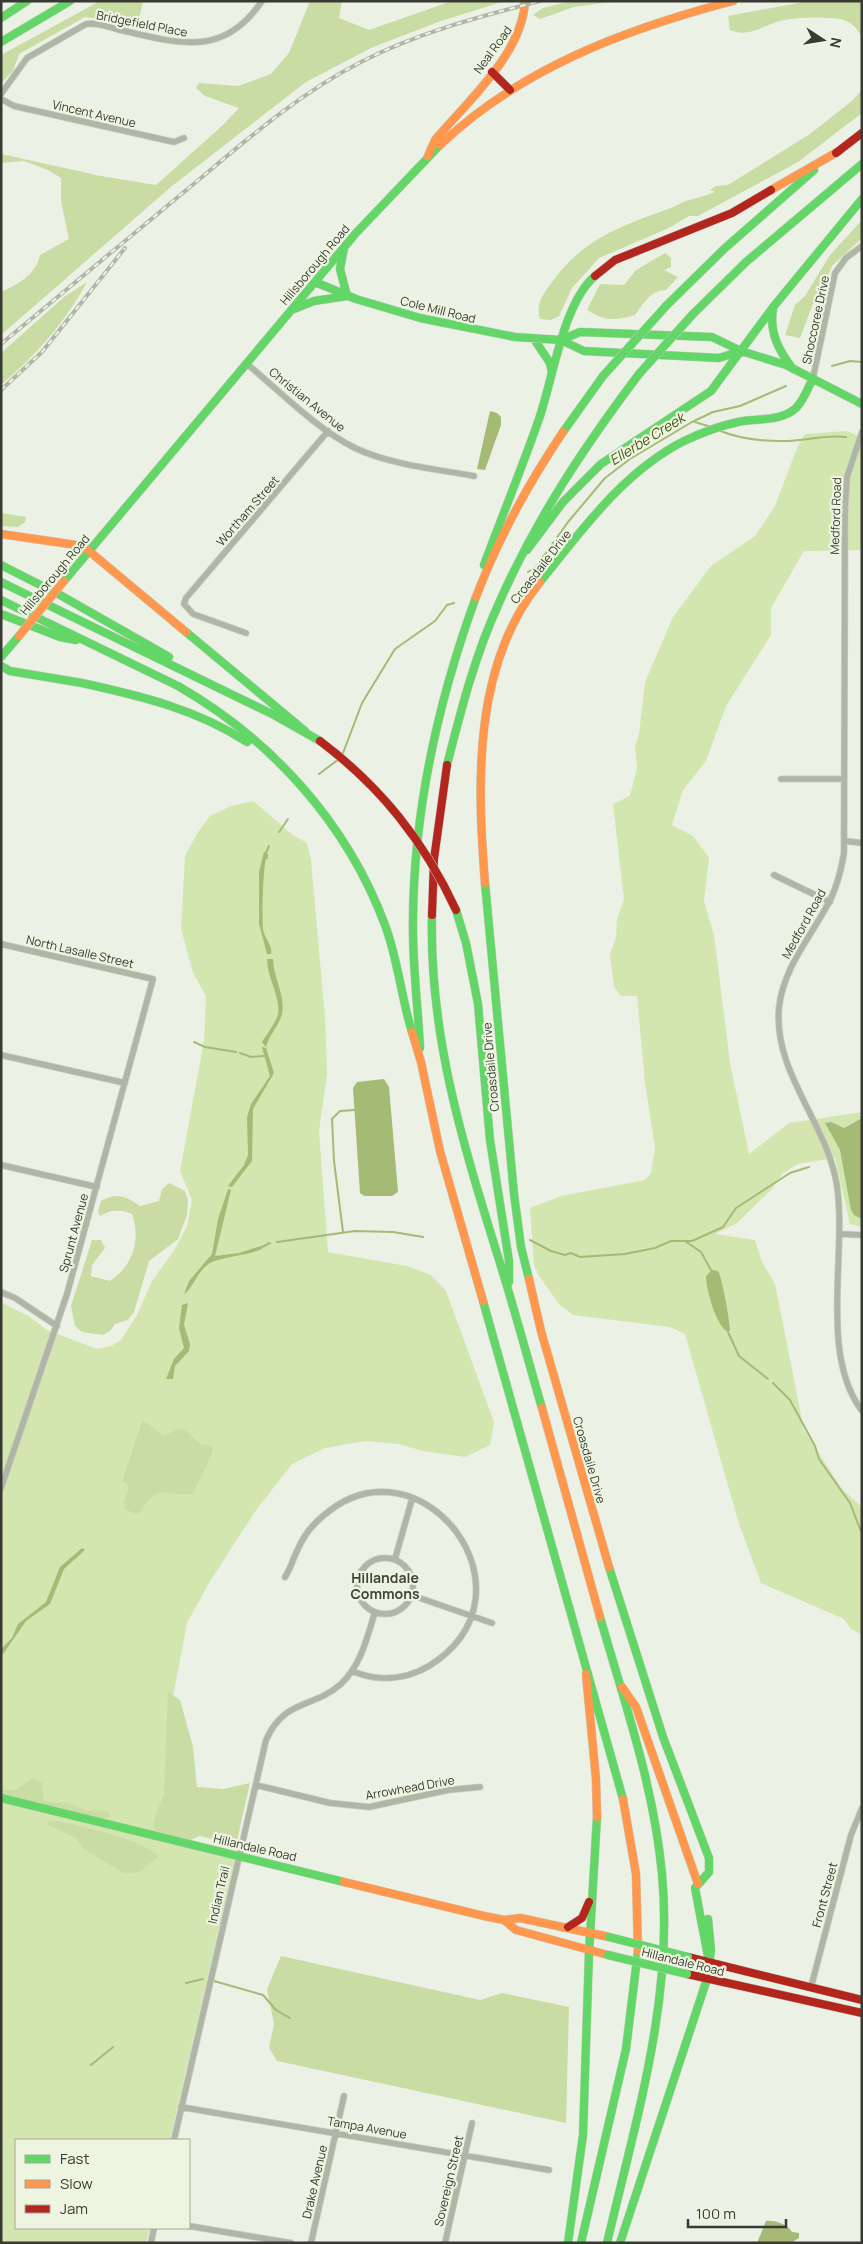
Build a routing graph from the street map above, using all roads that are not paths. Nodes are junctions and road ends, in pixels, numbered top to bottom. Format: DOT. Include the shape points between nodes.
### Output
graph roads {
  1 [pos="27,1"];
  2 [pos="70,1"];
  3 [pos="262,1"];
  4 [pos="525,1"];
  5 [pos="733,1"];
  6 [pos="1,18"];
  7 [pos="1,42"];
  8 [pos="492,72"];
  9 [pos="510,90"];
  10 [pos="1,94"];
  11 [pos="1,99"];
  12 [pos="464,106"];
  13 [pos="464,123"];
  14 [pos="862,133"];
  15 [pos="184,138"];
  16 [pos="840,151"];
  17 [pos="427,158"];
  18 [pos="862,164"];
  19 [pos="862,199"];
  20 [pos="862,246"];
  21 [pos="344,248"];
  22 [pos="315,282"];
  23 [pos="347,296"];
  24 [pos="774,306"];
  25 [pos="290,311"];
  26 [pos="534,339"];
  27 [pos="561,340"];
  28 [pos="741,351"];
  29 [pos="247,364"];
  30 [pos="793,369"];
  31 [pos="552,374"];
  32 [pos="813,378"];
  33 [pos="862,404"];
  34 [pos="328,431"];
  35 [pos="862,432"];
  36 [pos="474,476"];
  37 [pos="1,534"];
  38 [pos="90,551"];
  39 [pos="1,565"];
  40 [pos="514,567"];
  41 [pos="1,582"];
  42 [pos="1,600"];
  43 [pos="470,611"];
  44 [pos="1,614"];
  45 [pos="246,633"];
  46 [pos="91,643"];
  47 [pos="1,658"];
  48 [pos="1,666"];
  49 [pos="225,691"];
  50 [pos="305,731"];
  51 [pos="268,752"];
  52 [pos="781,779"];
  53 [pos="844,779"];
  54 [pos="845,842"];
  55 [pos="862,843"];
  56 [pos="774,874"];
  57 [pos="830,902"];
  58 [pos="1,944"];
  59 [pos="153,980"];
  60 [pos="1,1055"];
  61 [pos="421,1062"];
  62 [pos="125,1083"];
  63 [pos="1,1165"];
  64 [pos="96,1187"];
  65 [pos="840,1234"];
  66 [pos="862,1235"];
  67 [pos="1,1292"];
  68 [pos="509,1296"];
  69 [pos="57,1326"];
  70 [pos="862,1411"];
  71 [pos="1,1488"];
  72 [pos="412,1499"];
  73 [pos="395,1559"];
  74 [pos="285,1577"];
  75 [pos="411,1595"];
  76 [pos="375,1612"];
  77 [pos="470,1616"];
  78 [pos="492,1623"];
  79 [pos="586,1664"];
  80 [pos="352,1671"];
  81 [pos="618,1682"];
  82 [pos="256,1785"];
  83 [pos="480,1787"];
  84 [pos="1,1798"];
  85 [pos="862,1808"];
  86 [pos="239,1856"];
  87 [pos="698,1884"];
  88 [pos="592,1893"];
  89 [pos="504,1920"];
  90 [pos="568,1927"];
  91 [pos="591,1933"];
  92 [pos="590,1950"];
  93 [pos="709,1962"];
  94 [pos="707,1979"];
  95 [pos="811,1987"];
  96 [pos="862,2000"];
  97 [pos="862,2013"];
  98 [pos="344,2096"];
  99 [pos="182,2107"];
  100 [pos="472,2123"];
  101 [pos="336,2133"];
  102 [pos="174,2139"];
  103 [pos="466,2155"];
  104 [pos="549,2170"];
  105 [pos="190,2226"];
  106 [pos="154,2229"];
  107 [pos="151,2243"];
  108 [pos="291,2243"];
  109 [pos="310,2243"];
  110 [pos="445,2243"];
  111 [pos="568,2243"];
  112 [pos="581,2243"];
  113 [pos="607,2243"];
  114 [pos="620,2243"];
  1 -- 6 [label="main road"];
  2 -- 7 [label="main road"];
  3 -- 10 [label="street, Bridgefield Place" via="242,26 216,40 202,43 182,43 86,24 27,58"];
  4 -- 8 [label="main road, Neal Road" via="525,19 520,32"];
  5 -- 9 [label="main road, Hillsborough Road" via="609,38 559,61"];
  8 -- 9 [label="main road"];
  8 -- 12 [label="main road, Neal Road"];
  9 -- 13 [label="main road, Hillsborough Road"];
  11 -- 15 [label="street, Vincent Avenue" via="14,106 174,142"];
  12 -- 13 [label="main road"];
  12 -- 17 [label="main road, Neal Road" via="435,140"];
  13 -- 17 [label="main road, Hillsborough Road"];
  14 -- 16 [label="main road"];
  16 -- 27 [label="main road" via="732,213 645,246 605,266 578,296"];
  16 -- 43 [label="main road, bridge" via="724,249 666,306 603,376 530,485"];
  17 -- 21 [label="main road, Hillsborough Road"];
  18 -- 40 [label="main road, bridge" via="746,262 639,374 574,460"];
  19 -- 24 [label="main road"];
  20 -- 32 [label="street, Shoccoree Drive" via="846,258 835,274"];
  21 -- 22 [label="main road, Hillsborough Road"];
  21 -- 23 [label="main road" via="340,269"];
  22 -- 23 [label="main road, Cole Mill Road"];
  22 -- 25 [label="main road, Hillsborough Road"];
  23 -- 25 [label="main road" via="314,301"];
  23 -- 26 [label="main road, Cole Mill Road" via="455,327"];
  24 -- 28 [label="main road"];
  24 -- 30 [label="main road" via="772,332"];
  25 -- 29 [label="main road, Hillsborough Road"];
  26 -- 27 [label="main road, Cole Mill Road"];
  26 -- 31 [label="main road" via="550,363"];
  27 -- 28 [label="main road, Cole Mill Road" via="584,350 603,352 719,358"];
  27 -- 28 [label="main road, Cole Mill Road" via="580,332 682,334 712,337"];
  27 -- 31 [label="main road"];
  28 -- 30 [label="main road, Cole Mill Road"];
  28 -- 40 [label="main road" via="719,383 703,398 626,446 590,474 563,502"];
  29 -- 34 [label="street, Christian Avenue"];
  29 -- 38 [label="main road, Hillsborough Road"];
  30 -- 32 [label="main road, Cole Mill Road"];
  31 -- 43 [label="main road" via="535,428 494,532"];
  32 -- 33 [label="main road, Cole Mill Road"];
  32 -- 87 [label="main road, Croasdaile Drive" via="802,400 791,412 725,425 702,434 651,461 614,492 539,584 514,622 491,694 481,767 481,832 521,1247 541,1331 638,1666 709,1858 709,1872"];
  34 -- 36 [label="street, Christian Avenue" via="368,453"];
  34 -- 45 [label="street, Wortham Street" via="186,598 184,604 192,614"];
  35 -- 53 [label="street, Medford Road" via="847,477 844,510"];
  37 -- 38 [label="main road" via="78,544"];
  38 -- 47 [label="main road, Hillsborough Road, bridge"];
  38 -- 50 [label="main road"];
  39 -- 49 [label="main road" via="60,595"];
  40 -- 68 [label="main road" via="485,636 456,727 439,816 432,926 435,996 446,1077"];
  41 -- 49 [label="main road"];
  42 -- 46 [label="main road"];
  43 -- 61 [label="main road" via="442,701 421,814 413,920"];
  44 -- 46 [label="main road" via="60,637"];
  46 -- 51 [label="main road" via="206,702"];
  48 -- 51 [label="main road" via="10,671 82,683 172,704 214,722"];
  49 -- 50 [label="main road"];
  50 -- 68 [label="main road, bridge" via="358,770 390,803 433,862 456,910 470,958 478,1004 490,1140 509,1261"];
  51 -- 61 [label="main road" via="293,775 326,814 372,892 391,942"];
  52 -- 53 [label="street"];
  53 -- 54 [label="street, Medford Road"];
  54 -- 55 [label="street"];
  54 -- 57 [label="street, Medford Road" via="842,868"];
  56 -- 57 [label="street"];
  57 -- 65 [label="street, Medford Road" via="784,983 778,1030 789,1069 831,1162"];
  58 -- 59 [label="street, North Lasalle Street"];
  59 -- 62 [label="street, Sprunt Avenue"];
  60 -- 62 [label="street"];
  61 -- 79 [label="main road" via="440,1151"];
  62 -- 64 [label="street, Sprunt Avenue"];
  63 -- 64 [label="street"];
  64 -- 69 [label="street, Sprunt Avenue"];
  65 -- 66 [label="street"];
  65 -- 70 [label="street, Medford Road" via="840,1363 848,1387"];
  67 -- 69 [label="street" via="16,1298"];
  68 -- 81 [label="main road"];
  69 -- 71 [label="street, Sprunt Avenue"];
  72 -- 73 [label="street"];
  72 -- 74 [label="street" via="370,1494 334,1507 305,1536"];
  72 -- 77 [label="street" via="440,1513 466,1545 476,1579"];
  73 -- 75 [label="street" via="412,1577"];
  73 -- 76 [label="street" via="382,1557 370,1561 358,1576 358,1594 364,1605"];
  75 -- 76 [label="street" via="394,1613"];
  75 -- 77 [label="street"];
  76 -- 80 [label="street, Indian Trail" via="364,1648"];
  77 -- 78 [label="street"];
  77 -- 80 [label="street" via="448,1652 425,1668 389,1679 372,1678"];
  79 -- 88 [label="main road" via="585,1703 596,1786"];
  79 -- 112 [label="main road" via="626,1812 636,1876 639,1933 637,1975 628,2034"];
  80 -- 82 [label="street, Indian Trail" via="332,1690 296,1706 280,1718 266,1740"];
  81 -- 87 [label="main road" via="636,1707"];
  81 -- 113 [label="main road" via="655,1827 664,1931 661,1986 652,2042"];
  82 -- 83 [label="street, Arrowhead Drive" via="361,1807"];
  82 -- 86 [label="street, Indian Trail"];
  84 -- 86 [label="main road, Hillandale Road"];
  85 -- 95 [label="street, Front Street" via="851,1835"];
  86 -- 89 [label="main road, Hillandale Road"];
  86 -- 99 [label="street, Indian Trail"];
  87 -- 93 [label="main road" via="707,1913 711,1942"];
  88 -- 90 [label="main road" via="584,1915"];
  88 -- 91 [label="main road"];
  89 -- 90 [label="main road, Hillandale Road" via="520,1918"];
  89 -- 92 [label="main road, Hillandale Road" via="516,1930"];
  90 -- 91 [label="main road, Hillandale Road"];
  91 -- 92 [label="main road"];
  91 -- 93 [label="main road, Hillandale Road, bridge"];
  92 -- 94 [label="main road, Hillandale Road, bridge"];
  92 -- 111 [label="main road" via="585,2114"];
  93 -- 94 [label="main road"];
  93 -- 95 [label="main road, Hillandale Road"];
  94 -- 97 [label="main road, Hillandale Road"];
  94 -- 114 [label="main road"];
  95 -- 96 [label="main road, Hillandale Road"];
  98 -- 101 [label="street, Drake Avenue"];
  99 -- 101 [label="street, Tampa Avenue"];
  99 -- 102 [label="street, Indian Trail"];
  100 -- 103 [label="street, Sovereign Street"];
  101 -- 103 [label="street, Tampa Avenue"];
  101 -- 109 [label="street, Drake Avenue"];
  103 -- 104 [label="street, Tampa Avenue"];
  103 -- 110 [label="street, Sovereign Street"];
  105 -- 108 [label="street"];
  106 -- 107 [label="street"];
}
